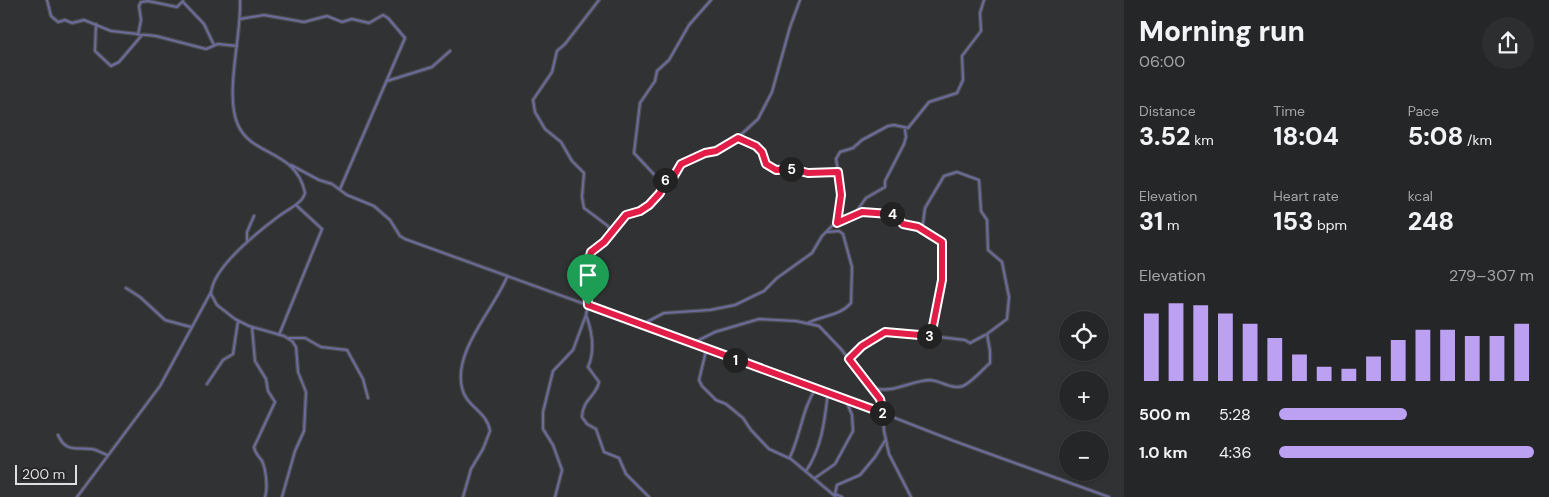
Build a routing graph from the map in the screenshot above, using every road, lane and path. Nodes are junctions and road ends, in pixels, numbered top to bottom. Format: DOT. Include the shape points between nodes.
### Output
graph roads {
  1 [pos="48,0"];
  2 [pos="240,0"];
  3 [pos="599,0"];
  4 [pos="711,0"];
  5 [pos="800,0"];
  6 [pos="984,0"];
  7 [pos="183,1"];
  8 [pos="240,18"];
  9 [pos="96,23"];
  10 [pos="138,35"];
  11 [pos="142,35"];
  12 [pos="214,45"];
  13 [pos="237,46"];
  14 [pos="450,51"];
  15 [pos="387,81"];
  16 [pos="905,129"];
  17 [pos="738,138"];
  18 [pos="837,164"];
  19 [pos="292,165"];
  20 [pos="832,171"];
  21 [pos="838,172"];
  22 [pos="663,184"];
  23 [pos="340,189"];
  24 [pos="296,204"];
  25 [pos="254,216"];
  26 [pos="854,216"];
  27 [pos="837,223"];
  28 [pos="922,230"];
  29 [pos="826,233"];
  30 [pos="610,235"];
  31 [pos="247,242"];
  32 [pos="507,277"];
  33 [pos="126,288"];
  34 [pos="211,292"];
  35 [pos="588,305"];
  36 [pos="586,314"];
  37 [pos="238,321"];
  38 [pos="808,323"];
  39 [pos="640,325"];
  40 [pos="191,327"];
  41 [pos="252,327"];
  42 [pos="279,334"];
  43 [pos="987,334"];
  44 [pos="931,336"];
  45 [pos="287,338"];
  46 [pos="981,338"];
  47 [pos="986,339"];
  48 [pos="691,344"];
  49 [pos="705,349"];
  50 [pos="849,359"];
  51 [pos="207,384"];
  52 [pos="816,388"];
  53 [pos="873,388"];
  54 [pos="878,389"];
  55 [pos="828,392"];
  56 [pos="875,392"];
  57 [pos="368,398"];
  58 [pos="845,398"];
  59 [pos="883,413"];
  60 [pos="58,435"];
  61 [pos="886,438"];
  62 [pos="107,455"];
  63 [pos="789,458"];
  64 [pos="806,470"];
  65 [pos="815,478"];
  66 [pos="835,494"];
  67 [pos="77,497"];
  68 [pos="265,497"];
  69 [pos="282,497"];
  70 [pos="463,497"];
  71 [pos="555,497"];
  72 [pos="649,497"];
  73 [pos="836,497"];
  74 [pos="842,497"];
  75 [pos="911,497"];
  76 [pos="1109,497"];
  1 -- 9 [label="street" via="55,21"];
  2 -- 8 [label="street"];
  3 -- 30 [label="street" via="556,52 552,72 533,100 538,118 584,173 584,208 610,228"];
  4 -- 22 [label="street" via="689,25 669,60 657,71 655,81 638,106 634,153"];
  5 -- 17 [label="street" via="770,96 758,119"];
  6 -- 16 [label="street" via="980,14 981,32 962,56 963,80 959,91 929,102"];
  7 -- 10 [label="street" via="177,7 141,2"];
  7 -- 12 [label="street" via="204,24"];
  8 -- 13 [label="street"];
  8 -- 15 [label="street" via="264,15 304,22 327,16 342,22 370,23 380,15 385,16 405,39"];
  9 -- 10 [label="street" via="111,31"];
  9 -- 11 [label="street" via="95,51 111,66 119,62"];
  10 -- 11 [label="street"];
  11 -- 12 [label="street" via="160,36 206,49"];
  12 -- 13 [label="street"];
  13 -- 19 [label="street" via="234,95 238,125 247,138"];
  14 -- 15 [label="street" via="432,67"];
  15 -- 23 [label="street"];
  16 -- 18 [label="street" via="894,125 886,127 853,148 841,150"];
  16 -- 26 [label="street" via="906,140 885,187 864,200"];
  17 -- 20 [label="street" via="756,146 766,164 776,170"];
  17 -- 22 [label="street" via="716,151 681,164 676,174"];
  18 -- 20 [label="street"];
  18 -- 21 [label="street"];
  19 -- 23 [label="street"];
  19 -- 24 [label="street" via="305,192 304,198"];
  20 -- 21 [label="street"];
  21 -- 27 [label="street" via="841,195"];
  22 -- 30 [label="street" via="649,205 626,215"];
  23 -- 32 [label="street" via="374,207 393,223 402,238"];
  24 -- 31 [label="street"];
  24 -- 42 [label="street" via="322,230"];
  25 -- 31 [label="street"];
  26 -- 27 [label="street"];
  26 -- 28 [label="street" via="863,212 895,215 903,224"];
  27 -- 29 [label="street"];
  28 -- 43 [label="street" via="925,208 944,176 956,172 979,180 981,211 987,220 988,250 1002,262 1008,297 1007,319"];
  28 -- 44 [label="street" via="937,238 943,247 942,280"];
  29 -- 38 [label="street" via="843,233 852,266 851,303 839,313"];
  29 -- 39 [label="street" via="810,255 749,300 710,310 664,313"];
  30 -- 35 [label="street" via="592,251 587,262"];
  31 -- 34 [label="street" via="225,266"];
  32 -- 35 [label="street"];
  32 -- 70 [label="street" via="463,359 465,396 483,414 490,431 471,469"];
  33 -- 40 [label="street" via="165,320"];
  34 -- 37 [label="street" via="217,306"];
  34 -- 40 [label="street"];
  35 -- 36 [label="street"];
  35 -- 39 [label="street"];
  36 -- 71 [label="street" via="573,350 553,371 543,412 543,429 562,469"];
  36 -- 72 [label="street" via="592,334 592,360 588,366 599,382 583,405 582,419 596,429 604,452 619,458 626,474"];
  37 -- 41 [label="street"];
  37 -- 51 [label="street" via="233,354 223,360"];
  38 -- 48 [label="street" via="759,319 716,332"];
  38 -- 50 [label="street" via="821,327"];
  39 -- 48 [label="street"];
  40 -- 62 [label="street" via="160,386"];
  41 -- 42 [label="street"];
  41 -- 68 [label="street" via="255,360 275,402 254,447 268,484"];
  42 -- 45 [label="street"];
  43 -- 46 [label="street"];
  43 -- 47 [label="street"];
  44 -- 46 [label="street" via="970,343"];
  44 -- 50 [label="street" via="885,332 862,346"];
  45 -- 57 [label="street" via="304,337 321,347 347,350 365,383"];
  45 -- 69 [label="street" via="296,347 298,372 306,396 303,434"];
  46 -- 47 [label="street"];
  47 -- 54 [label="street" via="990,363 964,385 949,386 933,380 914,382 903,388"];
  48 -- 49 [label="street"];
  49 -- 52 [label="street"];
  49 -- 63 [label="street" via="700,385 744,418 769,449"];
  50 -- 53 [label="street"];
  52 -- 55 [label="street"];
  52 -- 63 [label="street" via="805,407 798,438"];
  53 -- 54 [label="street"];
  53 -- 56 [label="street"];
  54 -- 56 [label="street"];
  55 -- 58 [label="street"];
  55 -- 64 [label="street" via="817,450"];
  56 -- 59 [label="street" via="882,403"];
  58 -- 59 [label="street"];
  58 -- 65 [label="street" via="852,415 853,431 835,464"];
  59 -- 61 [label="street"];
  59 -- 76 [label="street"];
  60 -- 62 [label="street" via="70,450 91,449"];
  61 -- 66 [label="street" via="868,466 857,477 838,484"];
  61 -- 75 [label="street" via="893,465"];
  62 -- 67 [label="street"];
  63 -- 64 [label="street"];
  64 -- 65 [label="street"];
  65 -- 66 [label="street"];
  66 -- 73 [label="street"];
  66 -- 74 [label="street"];
}
